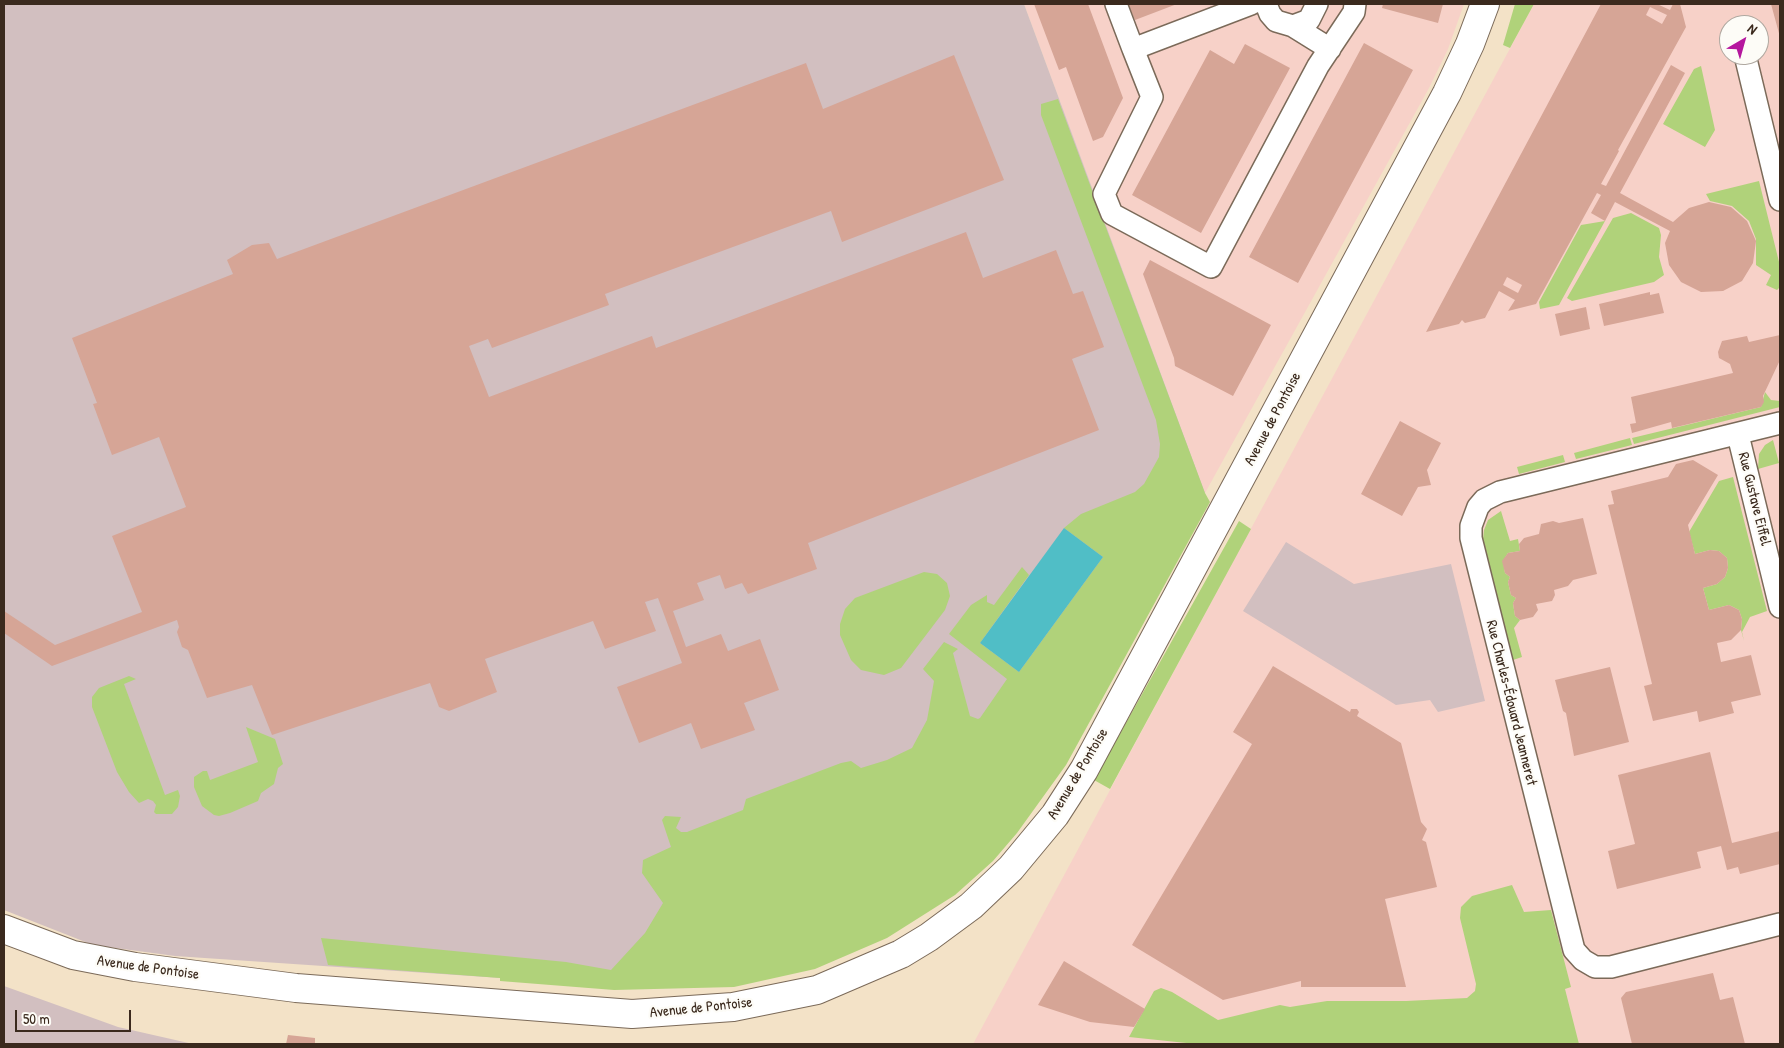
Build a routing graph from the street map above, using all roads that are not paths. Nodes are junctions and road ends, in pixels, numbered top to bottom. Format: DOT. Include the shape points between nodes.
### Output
graph roads {
  1 [pos="1116,4"];
  2 [pos="1266,4"];
  3 [pos="1317,4"];
  4 [pos="1485,4"];
  5 [pos="1242,5"];
  6 [pos="1350,6"];
  7 [pos="1292,26"];
  8 [pos="1134,49"];
  9 [pos="1330,49"];
  10 [pos="1749,65"];
  11 [pos="1776,164"];
  12 [pos="1780,200"];
  13 [pos="1780,423"];
  14 [pos="1738,435"];
  15 [pos="1780,607"];
  16 [pos="1780,924"];
  17 [pos="4,929"];
  18 [pos="4,947"];
  19 [pos="296,988"];
  1 -- 8 [label="street"];
  2 -- 7 [label="street" via="1276,21"];
  3 -- 7 [label="street" via="1309,20"];
  4 -- 19 [label="main road, Avenue de Pontoise" via="1447,93 1084,770 1032,844 971,906 901,954 842,980 816,990 733,1007 632,1014"];
  5 -- 8 [label="street"];
  6 -- 9 [label="street"];
  7 -- 9 [label="street"];
  8 -- 9 [label="street" via="1152,97 1104,194 1112,214 1212,267"];
  10 -- 11 [label="street"];
  11 -- 12 [label="street"];
  13 -- 14 [label="street, Rue Gustave Eiffel"];
  14 -- 15 [label="street, Rue Gustave Eiffel"];
  14 -- 16 [label="street, Rue Charles-Édouard Jeanneret" via="1500,492 1478,507 1471,526 1471,538 1574,950 1595,967 1611,967"];
  17 -- 19 [label="main road, Avenue de Pontoise" via="53,948 106,963"];
  18 -- 19 [label="main road, Avenue de Pontoise" via="79,974 127,984 179,989"];
}
